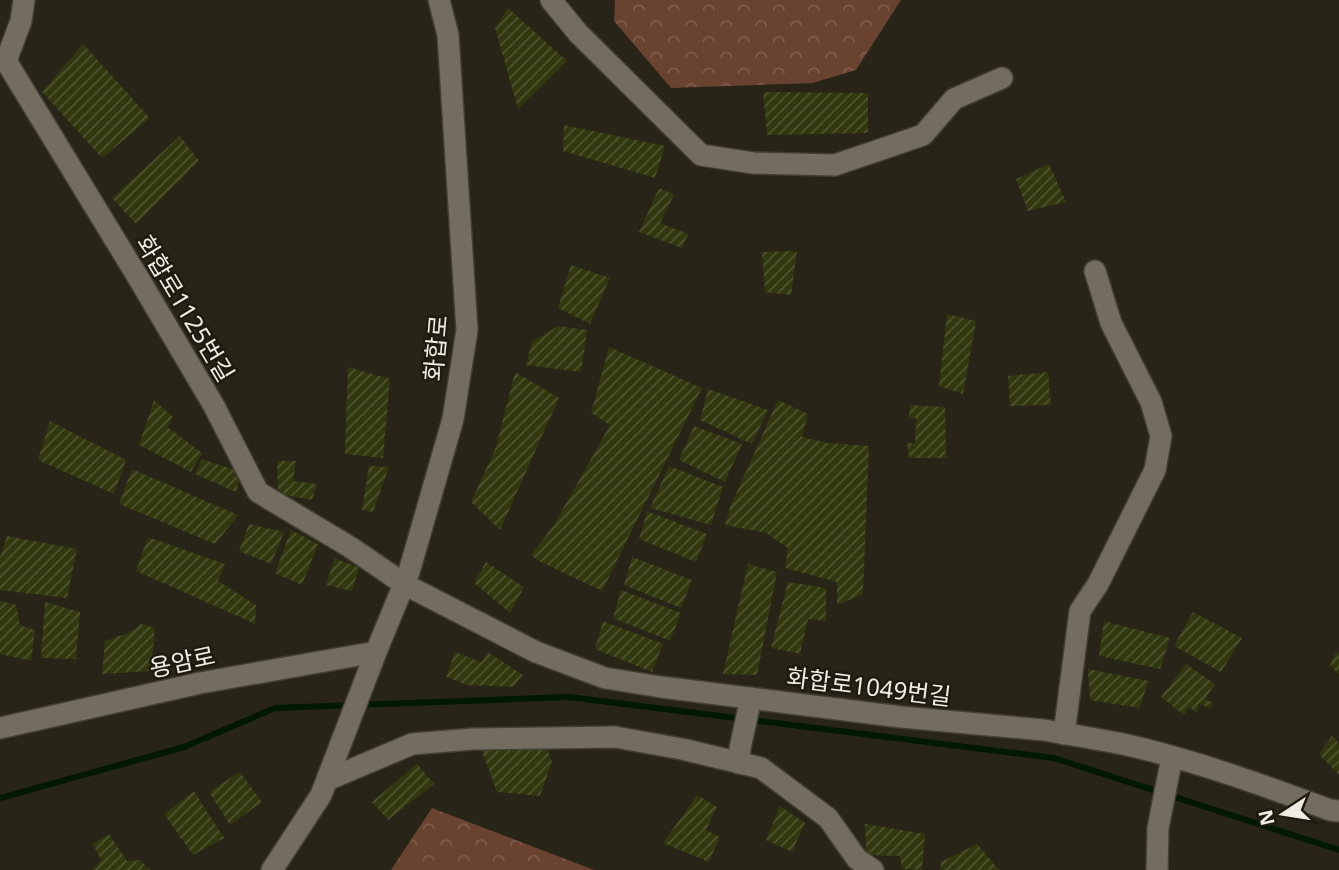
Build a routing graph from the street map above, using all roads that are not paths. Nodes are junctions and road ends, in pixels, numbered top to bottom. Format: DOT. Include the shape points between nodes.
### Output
graph roads {
  1 [pos="24,0"];
  2 [pos="439,0"];
  3 [pos="551,0"];
  4 [pos="3,62"];
  5 [pos="1002,78"];
  6 [pos="1094,271"];
  7 [pos="404,583"];
  8 [pos="376,652"];
  9 [pos="750,701"];
  10 [pos="0,728"];
  11 [pos="1064,734"];
  12 [pos="740,756"];
  13 [pos="1172,757"];
  14 [pos="327,780"];
  15 [pos="1339,811"];
  16 [pos="272,870"];
  17 [pos="873,870"];
  18 [pos="1157,870"];
  1 -- 4 [label="street, 화합로1125번길" via="21,21"];
  2 -- 7 [label="street, 화합로" via="448,35 467,330 453,419"];
  3 -- 5 [label="street" via="578,33 701,155 753,163 835,164 923,135 954,99"];
  4 -- 7 [label="street, 화합로1125번길" via="139,279 258,492"];
  6 -- 11 [label="street" via="1111,323 1151,402 1161,436 1155,470 1080,611"];
  7 -- 8 [label="street, 화합로"];
  7 -- 9 [label="street, 화합로1049번길" via="536,652 605,678"];
  8 -- 10 [label="street, 용암로" via="200,683"];
  8 -- 14 [label="street, 화합로"];
  9 -- 11 [label="street, 화합로1049번길"];
  9 -- 12 [label="street"];
  11 -- 13 [label="street, 화합로1049번길"];
  12 -- 14 [label="street" via="615,737 473,739 412,744"];
  12 -- 17 [label="street" via="828,818 857,859"];
  13 -- 15 [label="street, 화합로1049번길"];
  13 -- 18 [label="street" via="1158,828"];
  14 -- 16 [label="street"];
}
